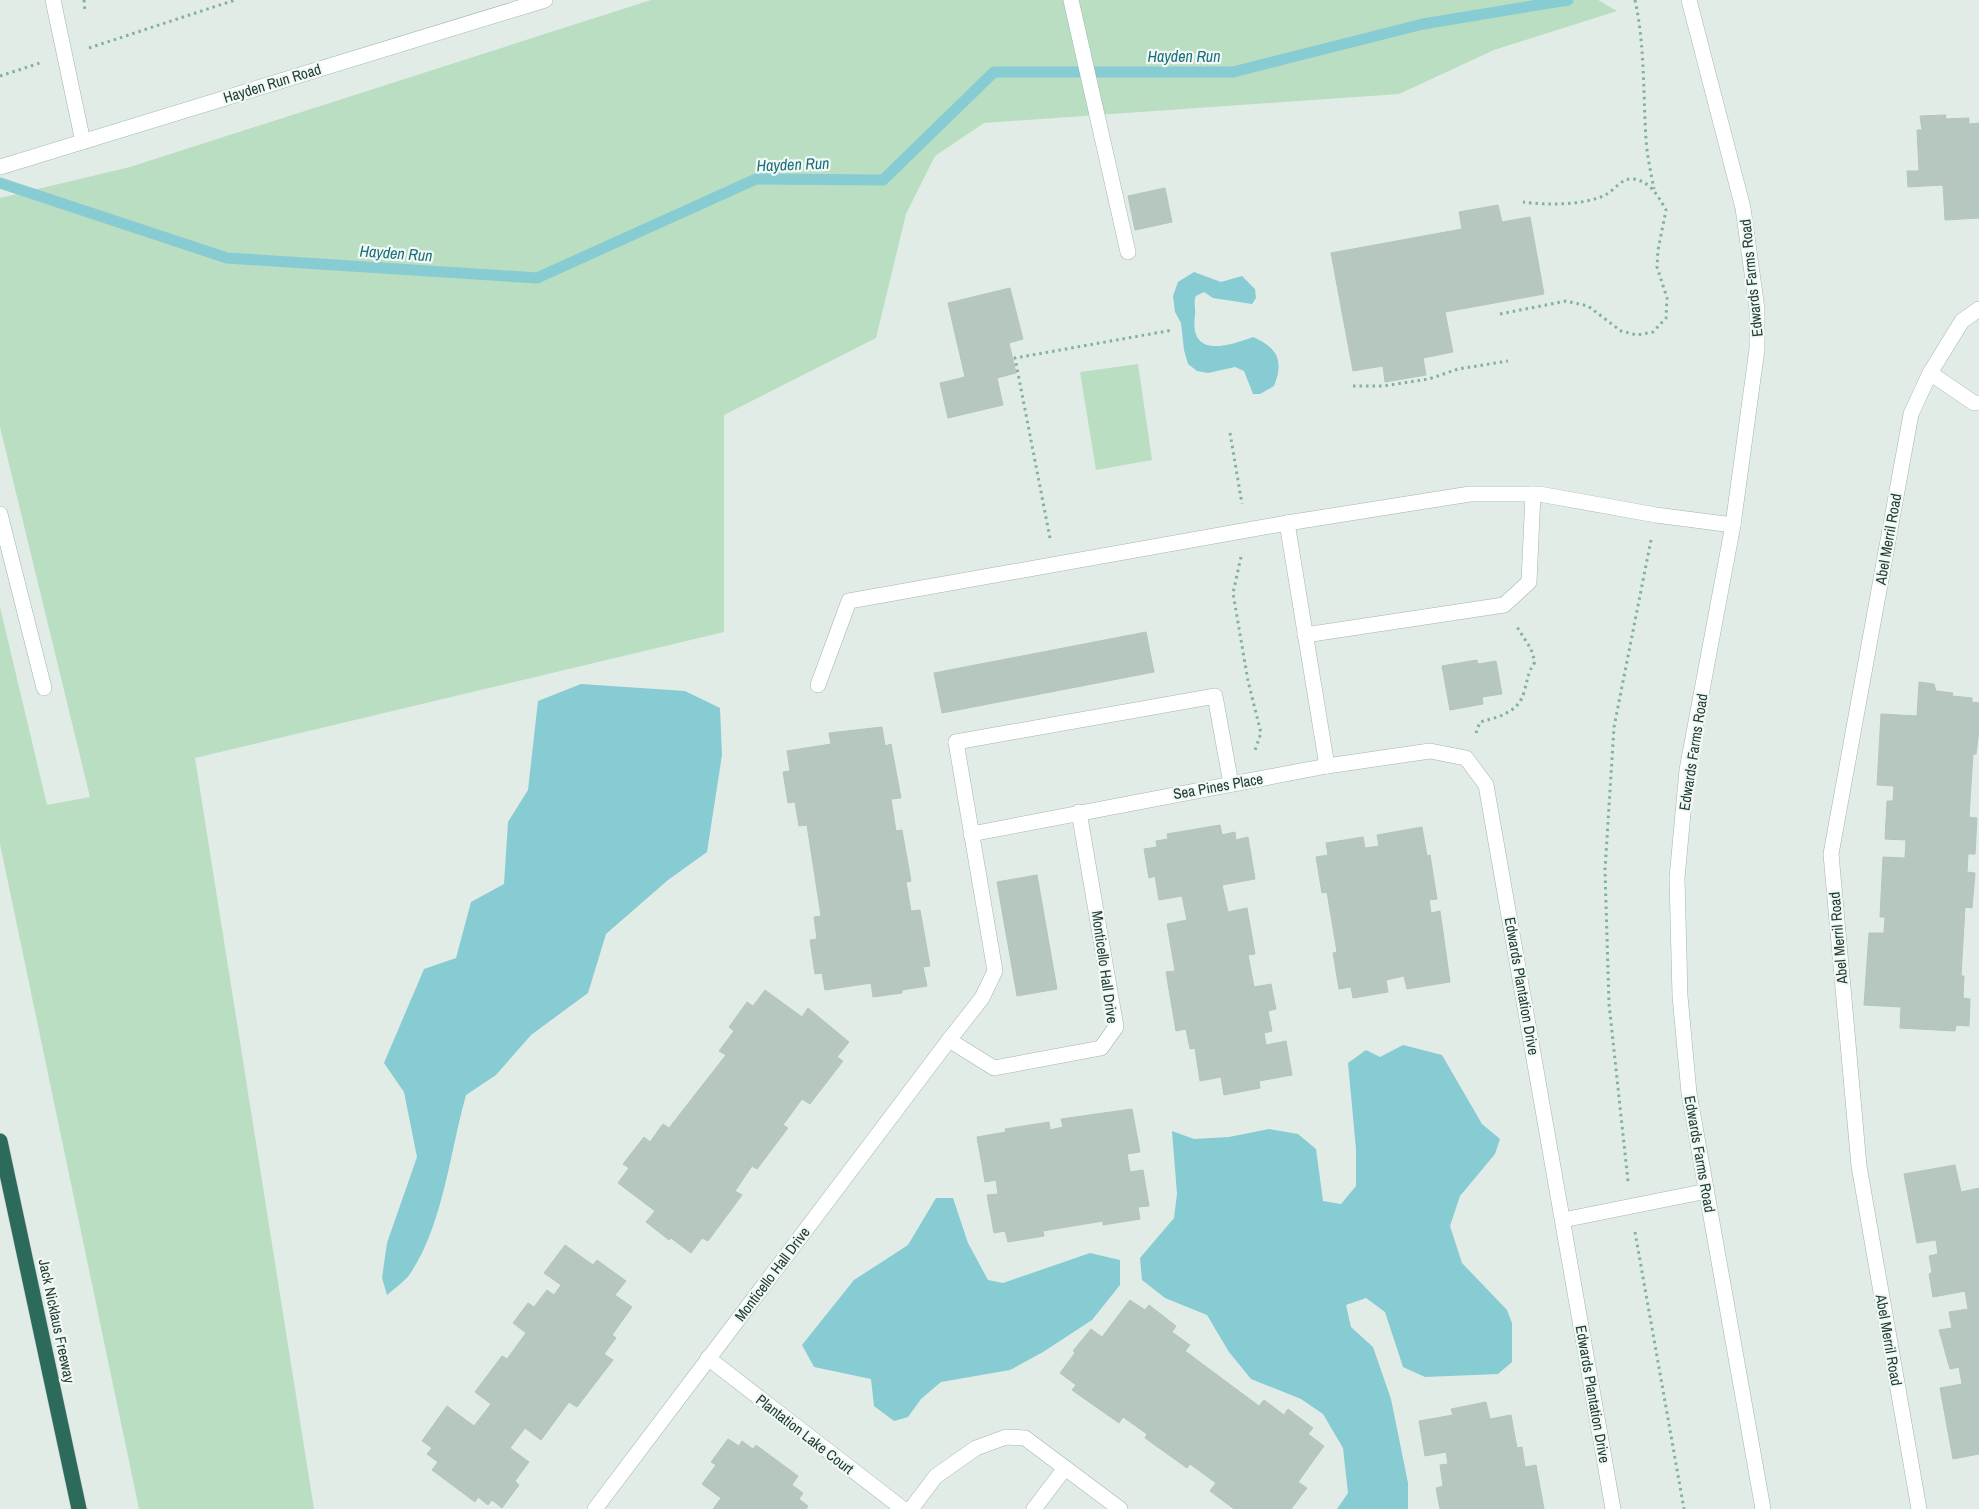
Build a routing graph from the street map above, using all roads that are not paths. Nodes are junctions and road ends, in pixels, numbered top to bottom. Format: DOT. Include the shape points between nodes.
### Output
graph roads {
  1 [pos="53,0"];
  2 [pos="545,0"];
  3 [pos="1071,0"];
  4 [pos="1690,0"];
  5 [pos="83,142"];
  6 [pos="0,167"];
  7 [pos="1128,252"];
  8 [pos="1979,309"];
  9 [pos="1930,373"];
  10 [pos="1979,403"];
  11 [pos="1533,494"];
  12 [pos="0,514"];
  13 [pos="1287,523"];
  14 [pos="1733,525"];
  15 [pos="1305,635"];
  16 [pos="818,685"];
  17 [pos="44,688"];
  18 [pos="1466,758"];
  19 [pos="1327,766"];
  20 [pos="1231,784"];
  21 [pos="1079,812"];
  22 [pos="971,834"];
  23 [pos="949,1040"];
  24 [pos="0,1141"];
  25 [pos="1707,1191"];
  26 [pos="1563,1220"];
  27 [pos="708,1358"];
  28 [pos="1064,1468"];
  29 [pos="79,1509"];
  30 [pos="595,1509"];
  31 [pos="903,1509"];
  32 [pos="911,1509"];
  33 [pos="1034,1509"];
  34 [pos="1120,1509"];
  35 [pos="1613,1509"];
  36 [pos="1763,1509"];
  37 [pos="1919,1509"];
  1 -- 5 [label="street"];
  2 -- 5 [label="street, Hayden Run Road"];
  3 -- 7 [label="street"];
  4 -- 14 [label="street, Edwards Farms Road" via="1744,208 1757,309 1757,348"];
  5 -- 6 [label="street, Hayden Run Road"];
  8 -- 9 [label="street, Abel Merril Road" via="1962,321"];
  9 -- 10 [label="street" via="1974,403"];
  9 -- 37 [label="street, Abel Merril Road" via="1911,414 1831,854 1859,1166"];
  11 -- 13 [label="street" via="1470,494"];
  11 -- 14 [label="street"];
  11 -- 15 [label="street" via="1529,582 1504,605"];
  12 -- 17 [label="street"];
  13 -- 15 [label="street"];
  13 -- 16 [label="street" via="849,601"];
  14 -- 25 [label="street, Edwards Farms Road" via="1687,770 1677,878 1683,1042"];
  15 -- 19 [label="street"];
  18 -- 19 [label="street, Sea Pines Place" via="1430,750"];
  18 -- 26 [label="street, Edwards Plantation Drive" via="1486,785"];
  19 -- 20 [label="street, Sea Pines Place"];
  20 -- 21 [label="street, Sea Pines Place"];
  20 -- 22 [label="street, Monticello Hall Drive" via="1215,696 956,742"];
  21 -- 22 [label="street, Sea Pines Place"];
  21 -- 23 [label="street, Monticello Hall Drive" via="1116,1027 1101,1048 994,1068"];
  22 -- 23 [label="street, Monticello Hall Drive" via="995,971 982,998"];
  23 -- 27 [label="street, Monticello Hall Drive"];
  24 -- 29 [label="highway, Jack Nicklaus Freeway"];
  25 -- 26 [label="street"];
  25 -- 36 [label="street, Edwards Farms Road"];
  26 -- 35 [label="street, Edwards Plantation Drive"];
  27 -- 30 [label="street, Monticello Hall Drive"];
  27 -- 31 [label="street, Plantation Lake Court"];
  28 -- 32 [label="street" via="1025,1438 1006,1437 976,1448 936,1476"];
  28 -- 33 [label="street"];
  28 -- 34 [label="street"];
}
